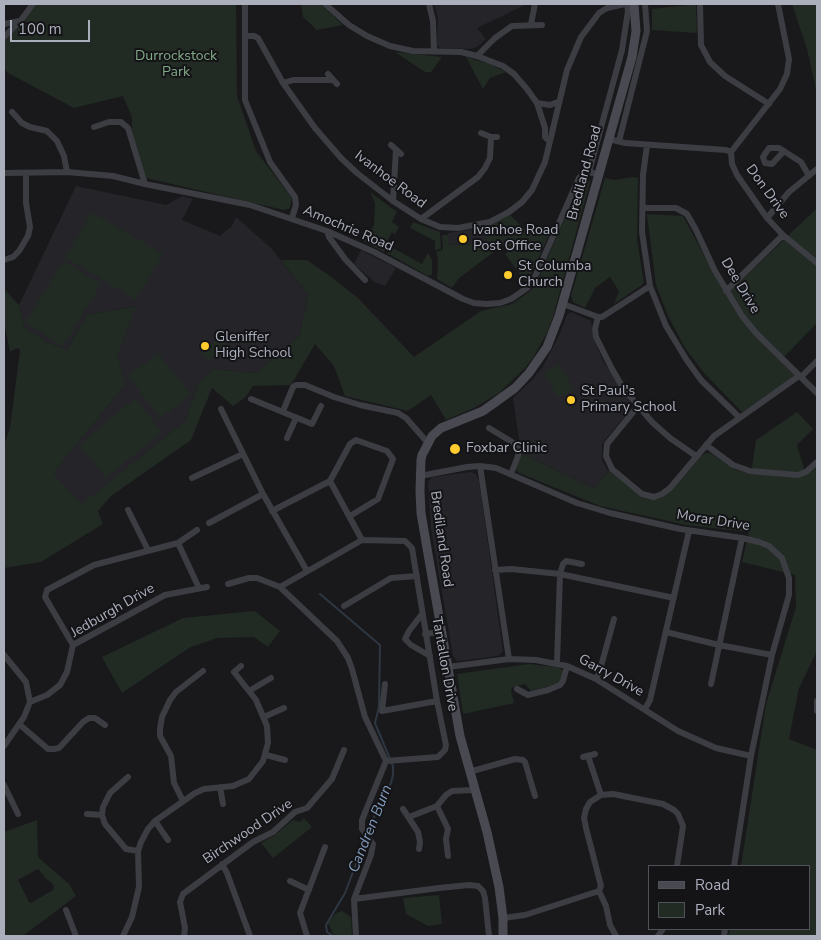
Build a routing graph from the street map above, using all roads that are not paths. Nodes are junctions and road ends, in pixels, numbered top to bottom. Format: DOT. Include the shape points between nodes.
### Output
graph roads {
  1 [pos="33,4"];
  2 [pos="245,4"];
  3 [pos="325,4"];
  4 [pos="429,4"];
  5 [pos="535,4"];
  6 [pos="626,4"];
  7 [pos="634,4"];
  8 [pos="645,4"];
  9 [pos="700,4"];
  10 [pos="778,4"];
  11 [pos="20,21"];
  12 [pos="4,24"];
  13 [pos="531,24"];
  14 [pos="542,25"];
  15 [pos="245,36"];
  16 [pos="4,37"];
  17 [pos="434,52"];
  18 [pos="477,56"];
  19 [pos="328,74"];
  20 [pos="283,83"];
  21 [pos="558,102"];
  22 [pos="537,103"];
  23 [pos="769,104"];
  24 [pos="12,112"];
  25 [pos="94,127"];
  26 [pos="482,133"];
  27 [pos="609,139"];
  28 [pos="619,141"];
  29 [pos="548,142"];
  30 [pos="647,145"];
  31 [pos="396,150"];
  32 [pos="784,151"];
  33 [pos="731,152"];
  34 [pos="817,169"];
  35 [pos="4,172"];
  36 [pos="67,172"];
  37 [pos="589,172"];
  38 [pos="26,173"];
  39 [pos="600,175"];
  40 [pos="809,176"];
  41 [pos="145,184"];
  42 [pos="393,201"];
  43 [pos="643,208"];
  44 [pos="292,218"];
  45 [pos="767,218"];
  46 [pos="421,219"];
  47 [pos="327,231"];
  48 [pos="784,235"];
  49 [pos="4,260"];
  50 [pos="817,263"];
  51 [pos="365,280"];
  52 [pos="650,286"];
  53 [pos="726,291"];
  54 [pos="563,304"];
  55 [pos="598,317"];
  56 [pos="817,361"];
  57 [pos="800,376"];
  58 [pos="817,393"];
  59 [pos="251,399"];
  60 [pos="321,406"];
  61 [pos="638,406"];
  62 [pos="221,410"];
  63 [pos="283,411"];
  64 [pos="739,417"];
  65 [pos="296,418"];
  66 [pos="489,428"];
  67 [pos="287,438"];
  68 [pos="428,443"];
  69 [pos="706,445"];
  70 [pos="243,454"];
  71 [pos="696,456"];
  72 [pos="817,462"];
  73 [pos="480,466"];
  74 [pos="511,474"];
  75 [pos="420,476"];
  76 [pos="192,478"];
  77 [pos="330,481"];
  78 [pos="262,494"];
  79 [pos="128,510"];
  80 [pos="272,511"];
  81 [pos="350,516"];
  82 [pos="210,523"];
  83 [pos="197,530"];
  84 [pos="689,531"];
  85 [pos="742,538"];
  86 [pos="362,540"];
  87 [pos="178,543"];
  88 [pos="148,550"];
  89 [pos="582,564"];
  90 [pos="495,570"];
  91 [pos="307,571"];
  92 [pos="560,574"];
  93 [pos="417,576"];
  94 [pos="228,584"];
  95 [pos="207,587"];
  96 [pos="280,587"];
  97 [pos="199,588"];
  98 [pos="674,598"];
  99 [pos="344,606"];
  100 [pos="422,614"];
  101 [pos="614,618"];
  102 [pos="441,632"];
  103 [pos="666,632"];
  104 [pos="425,634"];
  105 [pos="73,645"];
  106 [pos="719,645"];
  107 [pos="4,655"];
  108 [pos="430,656"];
  109 [pos="772,656"];
  110 [pos="508,660"];
  111 [pos="557,663"];
  112 [pos="241,666"];
  113 [pos="567,666"];
  114 [pos="448,667"];
  115 [pos="203,671"];
  116 [pos="272,678"];
  117 [pos="596,679"];
  118 [pos="385,684"];
  119 [pos="710,684"];
  120 [pos="517,689"];
  121 [pos="250,691"];
  122 [pos="436,701"];
  123 [pos="817,701"];
  124 [pos="30,702"];
  125 [pos="284,708"];
  126 [pos="645,709"];
  127 [pos="817,710"];
  128 [pos="264,717"];
  129 [pos="19,724"];
  130 [pos="105,725"];
  131 [pos="4,746"];
  132 [pos="344,750"];
  133 [pos="266,755"];
  134 [pos="588,756"];
  135 [pos="751,756"];
  136 [pos="285,760"];
  137 [pos="388,761"];
  138 [pos="469,772"];
  139 [pos="128,777"];
  140 [pos="4,785"];
  141 [pos="220,788"];
  142 [pos="474,790"];
  143 [pos="602,795"];
  144 [pos="535,796"];
  145 [pos="183,801"];
  146 [pos="223,804"];
  147 [pos="437,806"];
  148 [pos="403,809"];
  149 [pos="18,814"];
  150 [pos="87,814"];
  151 [pos="102,815"];
  152 [pos="409,818"];
  153 [pos="155,821"];
  154 [pos="448,829"];
  155 [pos="457,830"];
  156 [pos="168,840"];
  157 [pos="326,847"];
  158 [pos="418,848"];
  159 [pos="138,851"];
  160 [pos="448,856"];
  161 [pos="222,864"];
  162 [pos="677,865"];
  163 [pos="734,865"];
  164 [pos="290,881"];
  165 [pos="309,890"];
  166 [pos="599,891"];
  167 [pos="354,899"];
  168 [pos="66,910"];
  169 [pos="503,918"];
  170 [pos="76,936"];
  171 [pos="123,936"];
  172 [pos="184,936"];
  173 [pos="250,936"];
  174 [pos="307,936"];
  175 [pos="356,936"];
  176 [pos="489,936"];
  177 [pos="503,936"];
  178 [pos="616,936"];
  1 -- 11 [label="street"];
  2 -- 15 [label="street"];
  3 -- 17 [label="street" via="367,36 390,46"];
  4 -- 17 [label="street"];
  5 -- 13 [label="street"];
  6 -- 21 [label="street, Ivanhoe Road" via="599,13 586,30 571,59"];
  6 -- 37 [label="street" via="628,11 622,50"];
  7 -- 27 [label="street, Brediland Road" via="635,44"];
  8 -- 28 [label="street, Brediland Road" via="647,30"];
  9 -- 23 [label="street" via="701,45 710,62 725,76"];
  10 -- 23 [label="street" via="789,64 784,82"];
  11 -- 12 [label="street"];
  11 -- 16 [label="street"];
  13 -- 14 [label="street"];
  13 -- 18 [label="street" via="512,26"];
  15 -- 20 [label="street, Ivanhoe Road" via="258,38"];
  15 -- 44 [label="street" via="245,100 270,162 295,197"];
  17 -- 18 [label="street" via="461,52"];
  18 -- 22 [label="street" via="514,74"];
  19 -- 20 [label="street" via="335,82 293,80"];
  20 -- 42 [label="street, Ivanhoe Road" via="314,128 341,158"];
  21 -- 22 [label="street" via="550,105"];
  21 -- 29 [label="street, Ivanhoe Road"];
  22 -- 29 [label="street"];
  23 -- 33 [label="street"];
  24 -- 36 [label="street" via="22,123 47,131 58,141"];
  25 -- 41 [label="street" via="121,122 128,128"];
  26 -- 46 [label="street" via="494,137 485,168 478,177"];
  27 -- 28 [label="street"];
  27 -- 39 [label="street, Brediland Road"];
  28 -- 30 [label="street"];
  29 -- 46 [label="street, Ivanhoe Road" via="538,180 527,196 509,212 490,222 458,228 440,227"];
  30 -- 33 [label="street"];
  30 -- 43 [label="street"];
  31 -- 42 [label="street"];
  32 -- 40 [label="street" via="801,162"];
  33 -- 45 [label="street, Don Drive" via="737,175"];
  34 -- 40 [label="street"];
  35 -- 38 [label="street, Amochrie Road"];
  36 -- 38 [label="street, Amochrie Road"];
  36 -- 41 [label="street, Amochrie Road" via="113,176"];
  37 -- 39 [label="street"];
  37 -- 47 [label="street, Amochrie Road" via="579,178 534,279 519,294 500,303 474,303 463,299"];
  38 -- 49 [label="street" via="28,236 13,257"];
  39 -- 54 [label="street, Brediland Road"];
  40 -- 45 [label="street" via="789,192"];
  41 -- 44 [label="street, Amochrie Road" via="250,205"];
  42 -- 46 [label="street, Ivanhoe Road"];
  43 -- 52 [label="street" via="642,232"];
  43 -- 53 [label="street, Dee Drive" via="676,208 687,214"];
  44 -- 47 [label="street, Amochrie Road"];
  45 -- 48 [label="street, Don Drive"];
  47 -- 51 [label="street" via="345,259"];
  48 -- 50 [label="street, Don Drive"];
  48 -- 53 [label="street"];
  52 -- 55 [label="street"];
  52 -- 64 [label="street" via="666,326 686,359"];
  53 -- 57 [label="street, Dee Drive" via="746,322"];
  54 -- 55 [label="street"];
  54 -- 68 [label="street, Brediland Road" via="547,347 516,388 483,411 442,428"];
  55 -- 61 [label="street" via="595,329 598,342 618,380"];
  56 -- 57 [label="street"];
  57 -- 58 [label="street, Dee Drive"];
  57 -- 64 [label="street"];
  59 -- 63 [label="street"];
  60 -- 65 [label="street" via="312,424"];
  61 -- 71 [label="street" via="670,438"];
  61 -- 71 [label="street" via="606,447 612,469 642,494 654,497 670,488"];
  62 -- 70 [label="street"];
  63 -- 65 [label="street"];
  63 -- 68 [label="street" via="296,385 305,385 360,405 398,413"];
  64 -- 69 [label="street"];
  65 -- 67 [label="street"];
  66 -- 74 [label="street" via="516,445 518,456"];
  68 -- 75 [label="street, Brediland Road" via="422,455"];
  69 -- 71 [label="street"];
  69 -- 72 [label="street" via="733,465 750,471 798,475"];
  70 -- 76 [label="street"];
  70 -- 78 [label="street"];
  73 -- 74 [label="street, Morar Drive"];
  73 -- 75 [label="street, Morar Drive"];
  73 -- 90 [label="street"];
  74 -- 84 [label="street, Morar Drive" via="577,503"];
  75 -- 102 [label="street, Brediland Road" via="421,513"];
  77 -- 80 [label="street"];
  77 -- 81 [label="street"];
  77 -- 81 [label="street" via="354,440 387,451 392,456 378,499"];
  78 -- 80 [label="street"];
  78 -- 82 [label="street"];
  79 -- 88 [label="street"];
  80 -- 91 [label="street"];
  81 -- 86 [label="street"];
  83 -- 87 [label="street"];
  84 -- 85 [label="street, Morar Drive"];
  84 -- 98 [label="street"];
  85 -- 106 [label="street"];
  85 -- 109 [label="street, Morar Drive" via="769,546 782,558 789,578 789,596"];
  86 -- 91 [label="street"];
  86 -- 93 [label="street, Tantallon Drive" via="405,541 412,548"];
  87 -- 88 [label="street"];
  87 -- 97 [label="street"];
  88 -- 105 [label="street" via="94,565 47,590 45,597"];
  89 -- 92 [label="street" via="566,561"];
  90 -- 92 [label="street"];
  90 -- 110 [label="street"];
  91 -- 96 [label="street"];
  92 -- 98 [label="street"];
  92 -- 111 [label="street"];
  93 -- 99 [label="street" via="391,578"];
  93 -- 100 [label="street, Tantallon Drive"];
  94 -- 96 [label="street" via="257,578"];
  95 -- 97 [label="street, Jedburgh Drive"];
  96 -- 137 [label="street" via="331,635 345,653 368,727"];
  97 -- 105 [label="street, Jedburgh Drive" via="165,595"];
  98 -- 103 [label="street"];
  100 -- 104 [label="street, Tantallon Drive"];
  100 -- 108 [label="street" via="405,639"];
  101 -- 117 [label="street"];
  102 -- 104 [label="street"];
  102 -- 114 [label="street, Brediland Road"];
  103 -- 106 [label="street"];
  103 -- 126 [label="street"];
  104 -- 108 [label="street, Tantallon Drive"];
  105 -- 124 [label="street, Jedburgh Drive" via="67,672 60,684 47,695"];
  106 -- 109 [label="street"];
  106 -- 119 [label="street"];
  107 -- 124 [label="street" via="26,682"];
  108 -- 122 [label="street, Tantallon Drive"];
  109 -- 135 [label="street, Morar Drive"];
  110 -- 111 [label="street, Garry Drive"];
  110 -- 114 [label="street, Garry Drive"];
  111 -- 113 [label="street, Garry Drive"];
  112 -- 121 [label="street" via="234,672"];
  113 -- 117 [label="street, Garry Drive"];
  113 -- 120 [label="street" via="560,685 528,695"];
  114 -- 138 [label="street, Brediland Road"];
  115 -- 145 [label="street" via="170,700 160,729 160,736 171,756 174,783"];
  116 -- 121 [label="street"];
  117 -- 126 [label="street, Garry Drive"];
  118 -- 122 [label="street" via="382,711"];
  121 -- 128 [label="street"];
  122 -- 137 [label="street, Tantallon Drive" via="445,750 438,756"];
  123 -- 127 [label="street"];
  124 -- 129 [label="street"];
  125 -- 128 [label="street"];
  126 -- 135 [label="street, Garry Drive" via="678,731 716,748"];
  128 -- 133 [label="street" via="268,734"];
  129 -- 130 [label="street" via="48,749 59,748 89,718"];
  129 -- 131 [label="street"];
  132 -- 161 [label="street, Birchwood Drive" via="332,779 307,808 295,812 274,832"];
  133 -- 136 [label="street"];
  133 -- 141 [label="street" via="249,779"];
  134 -- 143 [label="street"];
  135 -- 163 [label="street, Morar Drive"];
  137 -- 167 [label="street" via="362,820 362,829 373,844"];
  138 -- 142 [label="street, Brediland Road"];
  138 -- 144 [label="street" via="515,758 523,760"];
  139 -- 151 [label="street" via="110,793"];
  140 -- 149 [label="street"];
  141 -- 145 [label="street" via="204,789"];
  141 -- 146 [label="street"];
  142 -- 147 [label="street" via="452,791"];
  142 -- 169 [label="street, Brediland Road" via="487,832"];
  143 -- 162 [label="street" via="613,794 663,804 674,810 683,826"];
  143 -- 166 [label="street" via="588,806 584,818 601,886"];
  145 -- 153 [label="street"];
  147 -- 152 [label="street"];
  147 -- 154 [label="street"];
  148 -- 152 [label="street"];
  150 -- 151 [label="street"];
  151 -- 159 [label="street" via="105,824 126,849"];
  152 -- 158 [label="street" via="418,832"];
  153 -- 156 [label="street"];
  153 -- 159 [label="street" via="143,836"];
  154 -- 155 [label="street"];
  154 -- 160 [label="street"];
  157 -- 165 [label="street"];
  159 -- 171 [label="street" via="138,886 132,916"];
  161 -- 172 [label="street, Birchwood Drive" via="180,898"];
  161 -- 173 [label="street"];
  164 -- 165 [label="street"];
  165 -- 174 [label="street" via="300,913"];
  166 -- 169 [label="street" via="525,915"];
  166 -- 178 [label="street"];
  167 -- 175 [label="street"];
  167 -- 176 [label="street" via="469,885 481,888"];
  168 -- 170 [label="street"];
  169 -- 177 [label="street, Brediland Road"];
}
